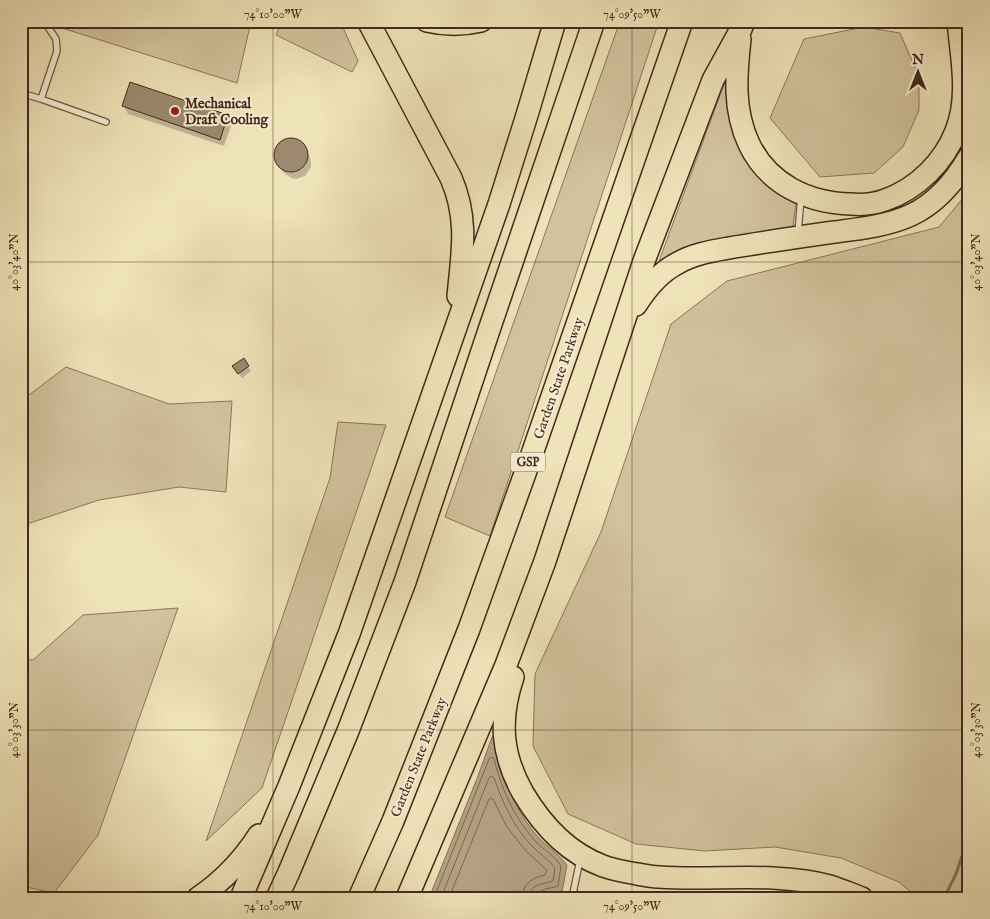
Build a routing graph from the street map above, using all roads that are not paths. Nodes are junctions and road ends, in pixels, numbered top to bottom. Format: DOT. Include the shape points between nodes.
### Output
graph roads {
  1 [pos="44,21"];
  2 [pos="368,21"];
  3 [pos="427,21"];
  4 [pos="481,21"];
  5 [pos="555,21"];
  6 [pos="594,21"];
  7 [pos="682,21"];
  8 [pos="958,21"];
  9 [pos="742,25"];
  10 [pos="21,93"];
  11 [pos="41,99"];
  12 [pos="106,122"];
  13 [pos="969,157"];
  14 [pos="802,195"];
  15 [pos="798,237"];
  16 [pos="624,325"];
  17 [pos="454,334"];
  18 [pos="545,560"];
  19 [pos="289,786"];
  20 [pos="580,855"];
  21 [pos="198,898"];
  22 [pos="241,898"];
  23 [pos="277,898"];
  24 [pos="359,898"];
  25 [pos="407,898"];
  26 [pos="572,898"];
  27 [pos="862,898"];
  1 -- 11 [label="lane" via="56,39 57,51"];
  2 -- 17 [label="highway" via="456,189 463,244"];
  3 -- 4 [label="highway" via="460,24"];
  5 -- 17 [label="highway" via="522,133"];
  6 -- 23 [label="highway" via="405,582 348,731"];
  7 -- 24 [label="highway, Garden State Parkway / GSP" via="469,629"];
  8 -- 14 [label="highway" via="964,82 961,114 950,145 935,167 907,189 870,203 838,204"];
  9 -- 14 [label="highway" via="736,72 737,100 744,133 766,169 782,184"];
  9 -- 16 [label="highway" via="713,80 644,262"];
  10 -- 11 [label="lane"];
  11 -- 12 [label="lane"];
  13 -- 15 [label="highway" via="958,176 942,193 911,215 876,226"];
  14 -- 15 [label="lane"];
  15 -- 16 [label="highway" via="716,251 678,263 642,295"];
  16 -- 18 [label="highway"];
  17 -- 19 [label="highway" via="349,634"];
  18 -- 20 [label="highway" via="506,701 504,740 516,780 529,804 546,826"];
  18 -- 25 [label="highway" via="506,665"];
  19 -- 21 [label="highway" via="255,841 232,870"];
  19 -- 22 [label="highway"];
  20 -- 26 [label="lane"];
  20 -- 27 [label="highway" via="603,866 658,877 799,880 830,886"];
}
